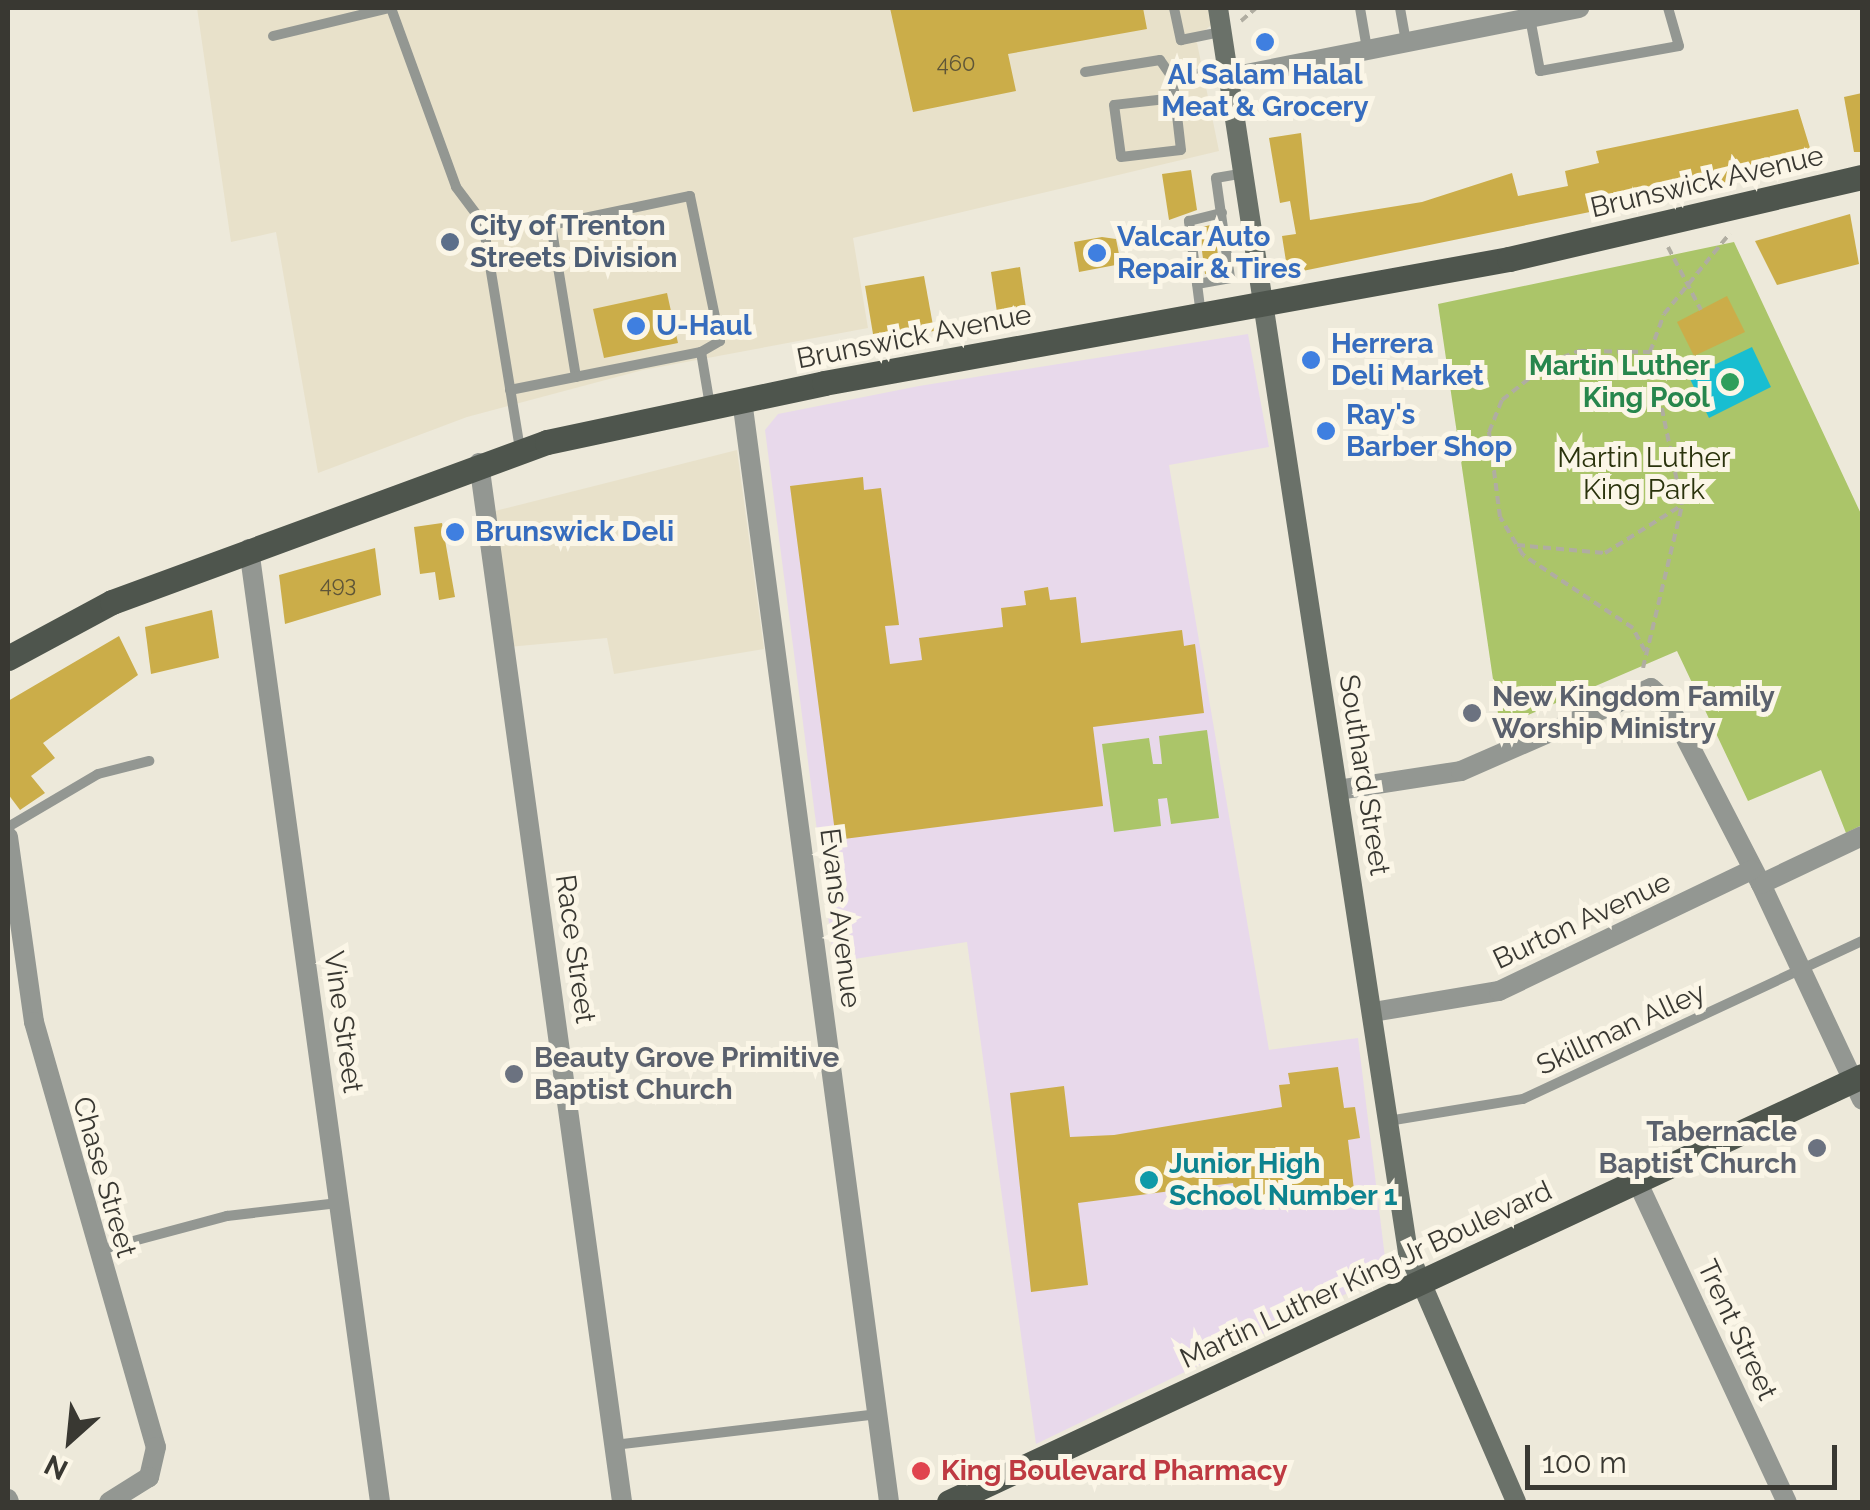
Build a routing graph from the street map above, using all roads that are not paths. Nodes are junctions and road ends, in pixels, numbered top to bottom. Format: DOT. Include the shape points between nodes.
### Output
graph roads {
  1 [pos="390,8"];
  2 [pos="1174,8"];
  3 [pos="1218,8"];
  4 [pos="1360,8"];
  5 [pos="1400,8"];
  6 [pos="1579,8"];
  7 [pos="1668,8"];
  8 [pos="1530,18"];
  9 [pos="1223,34"];
  10 [pos="273,36"];
  11 [pos="1406,42"];
  12 [pos="1367,50"];
  13 [pos="1086,72"];
  14 [pos="1230,74"];
  15 [pos="1172,77"];
  16 [pos="1175,98"];
  17 [pos="1245,173"];
  18 [pos="1861,182"];
  19 [pos="1222,213"];
  20 [pos="1197,284"];
  21 [pos="1264,304"];
  22 [pos="1201,315"];
  23 [pos="701,352"];
  24 [pos="576,377"];
  25 [pos="510,390"];
  26 [pos="742,400"];
  27 [pos="710,406"];
  28 [pos="520,450"];
  29 [pos="478,463"];
  30 [pos="249,549"];
  31 [pos="8,658"];
  32 [pos="148,761"];
  33 [pos="1338,790"];
  34 [pos="8,827"];
  35 [pos="1862,836"];
  36 [pos="8,838"];
  37 [pos="1756,877"];
  38 [pos="1862,941"];
  39 [pos="1802,970"];
  40 [pos="1372,1012"];
  41 [pos="1860,1085"];
  42 [pos="1388,1121"];
  43 [pos="1637,1182"];
  44 [pos="339,1203"];
  45 [pos="96,1251"];
  46 [pos="1418,1284"];
  47 [pos="876,1414"];
  48 [pos="614,1445"];
  49 [pos="990,1494"];
  50 [pos="108,1502"];
  51 [pos="380,1502"];
  52 [pos="622,1502"];
  53 [pos="889,1502"];
  54 [pos="949,1502"];
  55 [pos="1516,1502"];
  56 [pos="1787,1502"];
  1 -- 10 [label="lane"];
  1 -- 25 [label="lane" via="456,187 484,223"];
  2 -- 9 [label="lane" via="1180,40"];
  3 -- 9 [label="main road, Southard Street"];
  4 -- 12 [label="lane"];
  5 -- 11 [label="lane"];
  6 -- 8 [label="street"];
  7 -- 8 [label="lane" via="1679,46 1540,71"];
  8 -- 11 [label="street"];
  9 -- 14 [label="main road, Southard Street"];
  11 -- 12 [label="street"];
  12 -- 14 [label="street"];
  13 -- 15 [label="lane" via="1160,60"];
  14 -- 15 [label="lane"];
  14 -- 17 [label="main road, Southard Street"];
  15 -- 16 [label="lane"];
  16 -- 16 [label="lane" via="1182,150 1121,157 1114,105"];
  17 -- 19 [label="lane" via="1216,178"];
  17 -- 21 [label="main road, Southard Street"];
  18 -- 21 [label="main road, Brunswick Avenue"];
  19 -- 20 [label="lane" via="1189,220"];
  19 -- 20 [label="lane" via="1233,270 1230,278"];
  20 -- 22 [label="lane"];
  21 -- 22 [label="main road, Brunswick Avenue"];
  21 -- 33 [label="main road, Southard Street"];
  22 -- 26 [label="main road, Brunswick Avenue"];
  23 -- 24 [label="lane"];
  23 -- 24 [label="lane" via="720,341 690,196 550,225"];
  23 -- 27 [label="lane"];
  24 -- 25 [label="lane"];
  25 -- 28 [label="lane"];
  26 -- 27 [label="main road, Brunswick Avenue"];
  26 -- 47 [label="street, Evans Avenue"];
  27 -- 28 [label="main road, Brunswick Avenue"];
  28 -- 29 [label="main road, Brunswick Avenue"];
  29 -- 30 [label="main road, Brunswick Avenue"];
  29 -- 48 [label="street, Race Street"];
  30 -- 31 [label="main road, Brunswick Avenue" via="112,602"];
  30 -- 44 [label="street, Vine Street"];
  32 -- 34 [label="lane" via="98,774"];
  33 -- 37 [label="street" via="1461,771 1647,688 1666,702"];
  33 -- 40 [label="main road, Southard Street"];
  35 -- 37 [label="street, Burton Avenue"];
  36 -- 45 [label="street, Chase Street" via="34,1022"];
  37 -- 39 [label="street"];
  37 -- 40 [label="street, Burton Avenue" via="1499,991"];
  38 -- 39 [label="lane, Skillman Alley"];
  39 -- 41 [label="street"];
  39 -- 42 [label="lane, Skillman Alley" via="1523,1099"];
  40 -- 42 [label="main road, Southard Street"];
  41 -- 43 [label="main road, Martin Luther King Jr Boulevard"];
  42 -- 46 [label="main road, Southard Street"];
  43 -- 46 [label="main road, Martin Luther King Jr Boulevard"];
  43 -- 56 [label="street, Trent Street"];
  44 -- 45 [label="lane" via="227,1216"];
  44 -- 51 [label="street, Vine Street"];
  45 -- 50 [label="street, Chase Street" via="158,1458 149,1477"];
  46 -- 49 [label="main road, Martin Luther King Jr Boulevard"];
  46 -- 55 [label="main road, Southard Street"];
  47 -- 48 [label="lane"];
  47 -- 53 [label="street, Evans Avenue"];
  48 -- 52 [label="street, Race Street"];
  49 -- 54 [label="main road, Martin Luther King Jr Boulevard"];
}
